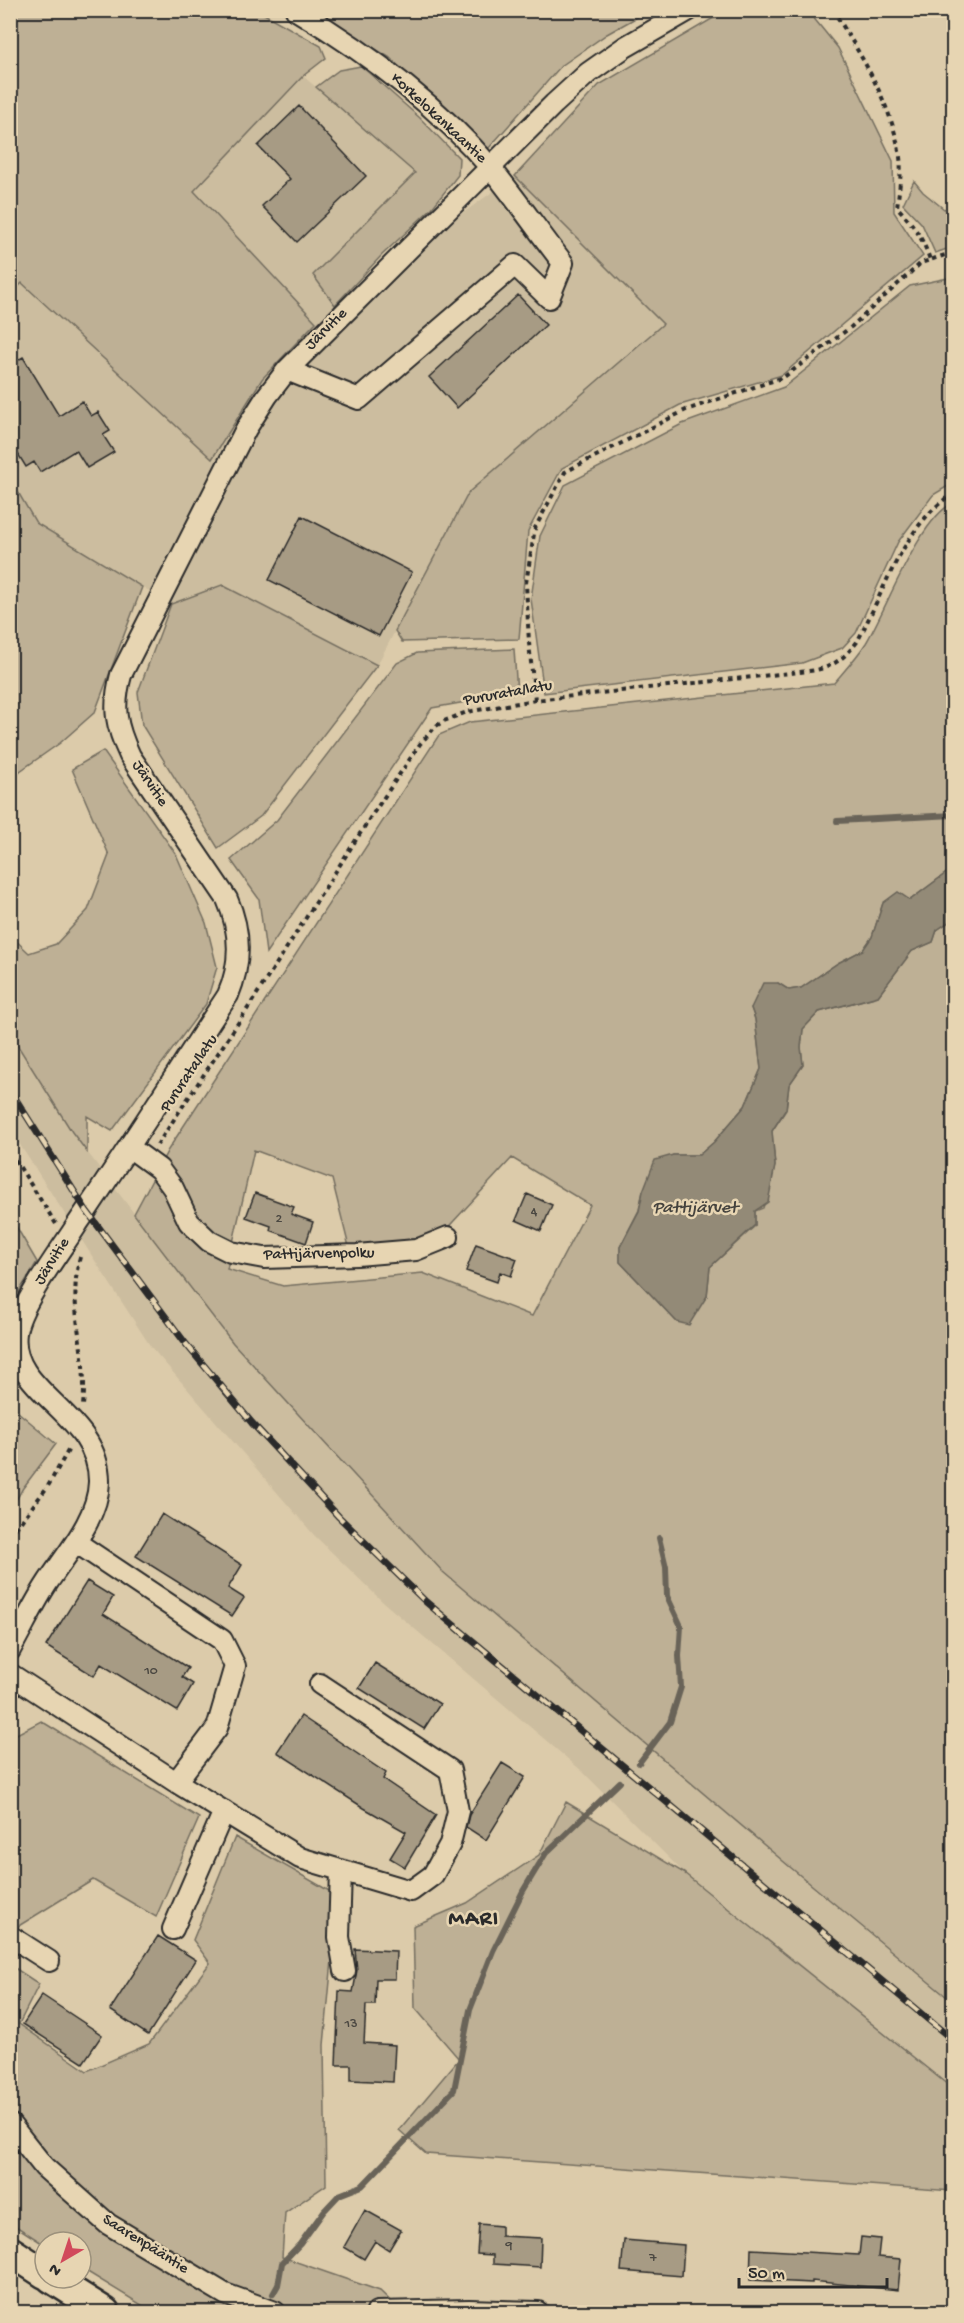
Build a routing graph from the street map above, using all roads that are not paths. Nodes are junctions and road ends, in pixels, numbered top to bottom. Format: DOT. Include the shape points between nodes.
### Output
graph roads {
  1 [pos="296,10"];
  2 [pos="689,10"];
  3 [pos="490,168"];
  4 [pos="287,370"];
  5 [pos="129,1146"];
  6 [pos="448,1237"];
  7 [pos="77,1543"];
  8 [pos="10,1650"];
  9 [pos="10,1674"];
  10 [pos="320,1684"];
  11 [pos="176,1782"];
  12 [pos="224,1811"];
  13 [pos="341,1870"];
  14 [pos="172,1929"];
  15 [pos="10,1936"];
  16 [pos="49,1961"];
  17 [pos="345,1971"];
  18 [pos="10,2124"];
  19 [pos="10,2252"];
  20 [pos="33,2266"];
  21 [pos="70,2290"];
  22 [pos="105,2313"];
  23 [pos="275,2313"];
  24 [pos="376,2313"];
  25 [pos="538,2313"];
  1 -- 3 [label="street, Korkelokankaantie" via="408,87"];
  2 -- 3 [label="street, Järvitie" via="588,73"];
  3 -- 4 [label="street, Järvitie"];
  3 -- 4 [label="street, Korkelokankaantie" via="563,263 549,298 515,265 359,399"];
  4 -- 5 [label="street, Järvitie" via="246,429 130,656 116,695 120,733 130,756 227,899 234,916 239,955 228,995"];
  5 -- 6 [label="street, Pattijärvenpolku" via="159,1169 189,1222 209,1241 231,1252 264,1258 357,1256 416,1250"];
  5 -- 7 [label="street, Järvitie" via="66,1240 20,1316 16,1332 18,1360 30,1378 78,1425 95,1461 99,1482"];
  7 -- 8 [label="street, Järvitie" via="47,1583"];
  7 -- 11 [label="street" via="222,1640 235,1666 217,1728"];
  9 -- 11 [label="street"];
  10 -- 13 [label="street" via="450,1770 458,1811 450,1844 433,1875 411,1891"];
  11 -- 12 [label="street"];
  12 -- 13 [label="street" via="300,1858"];
  12 -- 14 [label="street"];
  13 -- 17 [label="street" via="339,1937"];
  15 -- 16 [label="street"];
  18 -- 23 [label="street, Saarenpääntie" via="45,2167 108,2224 225,2294"];
  19 -- 20 [label="highway"];
  21 -- 22 [label="highway"];
  24 -- 25 [label="street"];
}
